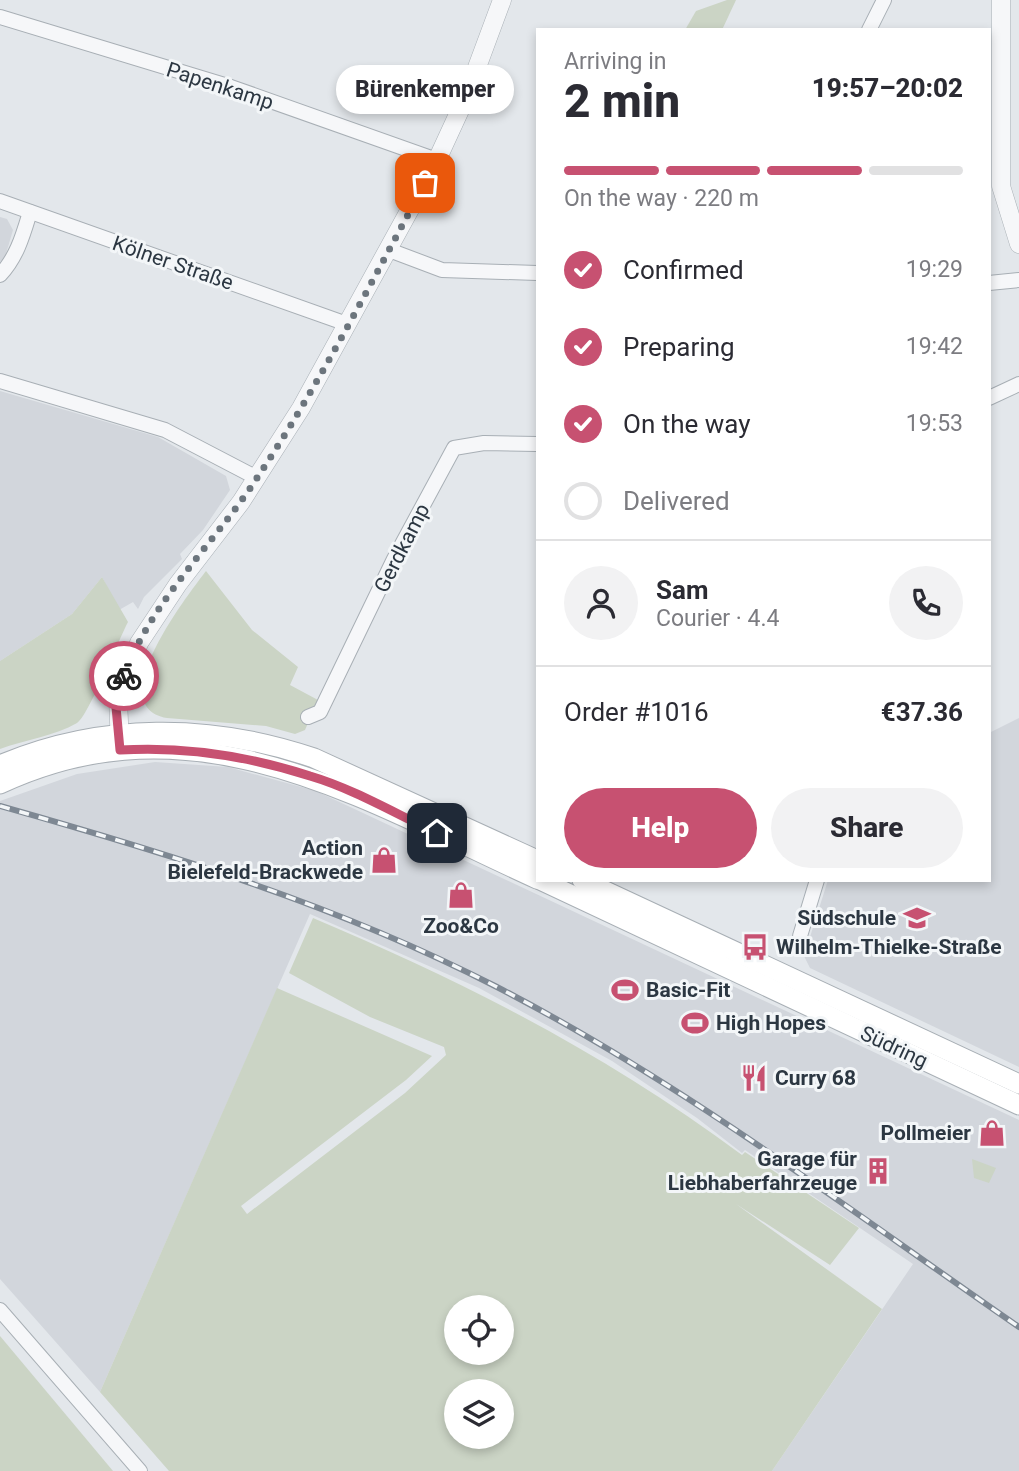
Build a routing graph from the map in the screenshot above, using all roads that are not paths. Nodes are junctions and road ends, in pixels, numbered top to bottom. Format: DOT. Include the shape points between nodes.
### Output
graph roads {
  1 [pos="502,0"];
  2 [pos="884,0"];
  3 [pos="1001,0"];
  4 [pos="0,17"];
  5 [pos="870,28"];
  6 [pos="437,160"];
  7 [pos="0,201"];
  8 [pos="30,212"];
  9 [pos="1019,244"];
  10 [pos="389,250"];
  11 [pos="536,273"];
  12 [pos="0,275"];
  13 [pos="1019,280"];
  14 [pos="991,283"];
  15 [pos="347,324"];
  16 [pos="0,381"];
  17 [pos="1019,384"];
  18 [pos="991,397"];
  19 [pos="536,444"];
  20 [pos="257,478"];
  21 [pos="308,717"];
  22 [pos="119,742"];
  23 [pos="0,765"];
  24 [pos="0,784"];
  25 [pos="536,860"];
  26 [pos="536,879"];
  27 [pos="543,882"];
  28 [pos="586,882"];
  29 [pos="816,882"];
  30 [pos="800,936"];
  31 [pos="1019,1084"];
  32 [pos="1019,1105"];
  33 [pos="0,1310"];
  34 [pos="140,1471"];
  1 -- 6 [label="street"];
  2 -- 5 [label="street"];
  3 -- 9 [label="street" via="1002,186"];
  4 -- 6 [label="street, Papenkamp" via="231,88"];
  6 -- 10 [label="street"];
  7 -- 8 [label="street, Kölner Straße"];
  8 -- 12 [label="street" via="23,238"];
  8 -- 15 [label="street, Kölner Straße"];
  10 -- 11 [label="street" via="442,270"];
  10 -- 15 [label="street"];
  13 -- 14 [label="street"];
  15 -- 20 [label="street"];
  16 -- 20 [label="street" via="165,430"];
  17 -- 18 [label="street"];
  19 -- 21 [label="street, Gerdkamp" via="484,443 454,448 320,712"];
  20 -- 22 [label="street" via="139,643 118,698"];
  22 -- 23 [label="main road, Südring" via="38,750"];
  22 -- 24 [label="main road, Südring"];
  22 -- 25 [label="main road, Südring" via="176,731 285,748"];
  22 -- 26 [label="main road, Südring" via="229,755 312,776"];
  27 -- 32 [label="main road, Südring"];
  28 -- 31 [label="main road, Südring"];
  29 -- 30 [label="street"];
  33 -- 34 [label="street"];
}
